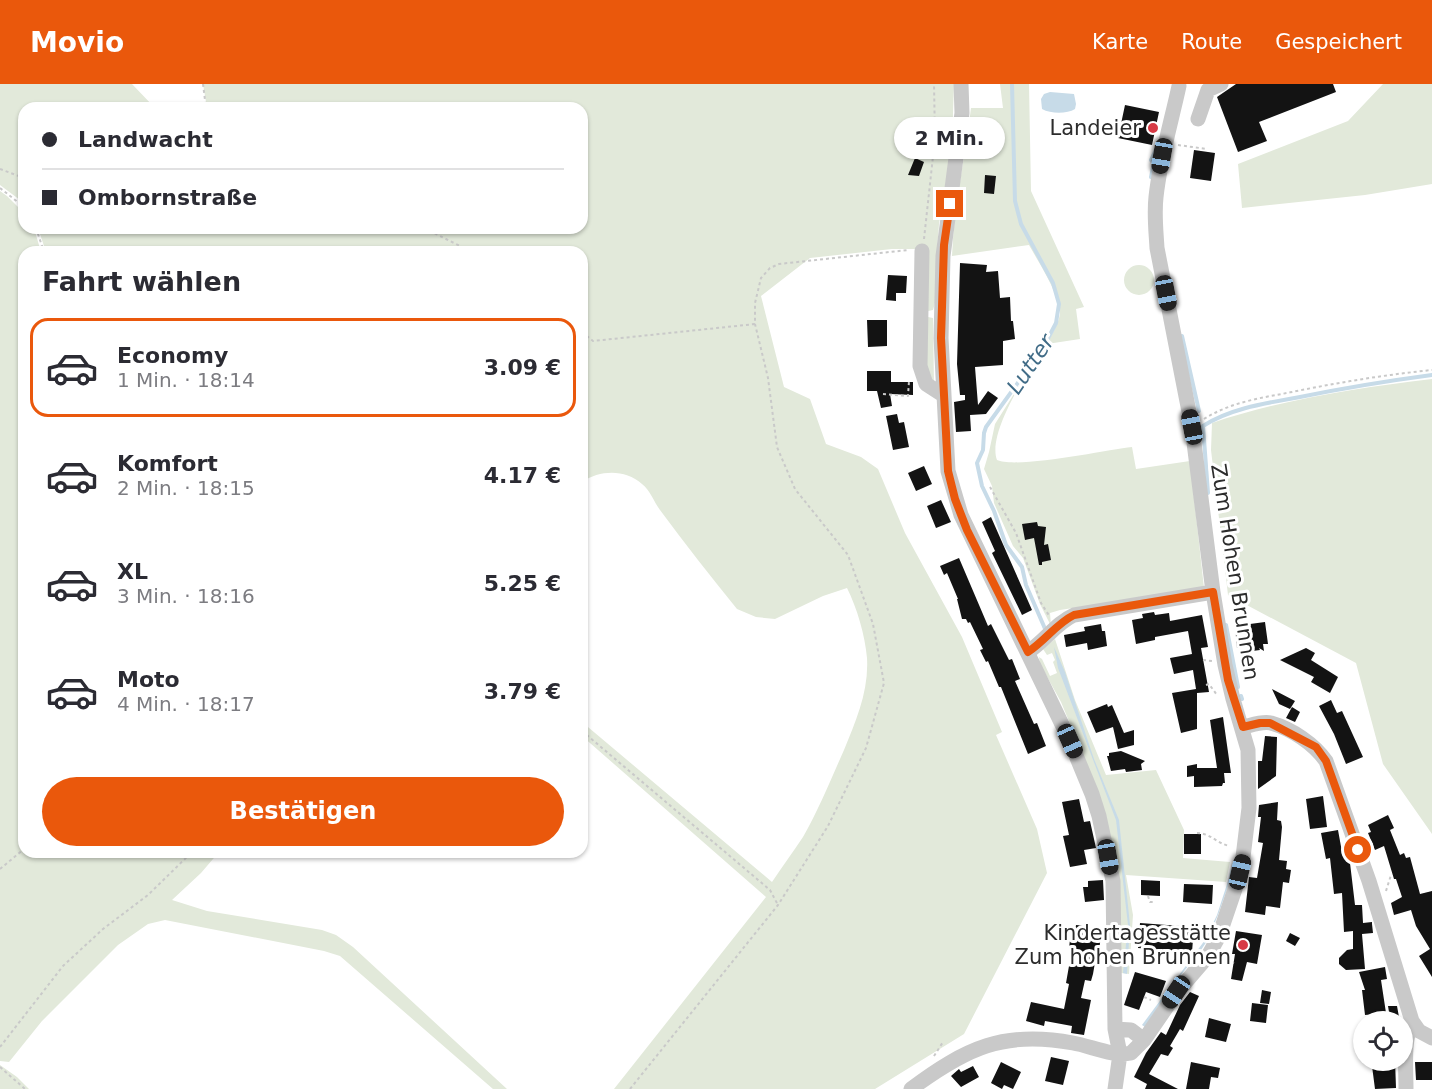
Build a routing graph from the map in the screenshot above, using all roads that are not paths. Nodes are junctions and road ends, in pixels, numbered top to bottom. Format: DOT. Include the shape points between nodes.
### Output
graph roads {
  1 [pos="961,84"];
  2 [pos="1221,84"];
  3 [pos="1179,86"];
  4 [pos="1198,119"];
  5 [pos="922,251"];
  6 [pos="943,395"];
  7 [pos="1213,592"];
  8 [pos="1028,652"];
  9 [pos="1243,727"];
  10 [pos="1409,1011"];
  11 [pos="1413,1022"];
  12 [pos="1115,1029"];
  13 [pos="1432,1038"];
  14 [pos="1144,1040"];
  15 [pos="1120,1054"];
  16 [pos="1405,1071"];
  17 [pos="911,1089"];
  18 [pos="1115,1089"];
  19 [pos="1406,1089"];
  1 -- 6 [label="street" via="957,162 944,245"];
  2 -- 4 [label="street" via="1208,90"];
  3 -- 7 [label="street, Zum Hohen Brunnen" via="1156,197 1157,248 1192,427"];
  5 -- 6 [label="street" via="920,366 926,384"];
  6 -- 8 [label="street" via="946,455 955,499"];
  7 -- 8 [label="street" via="1078,614 1067,618"];
  7 -- 9 [label="street, Zum Hohen Brunnen" via="1228,680"];
  8 -- 12 [label="street" via="1083,771 1103,831 1113,881"];
  9 -- 10 [label="street" via="1270,723 1316,747 1326,761 1370,881"];
  9 -- 14 [label="street, Zum Hohen Brunnen" via="1249,762 1249,808 1236,886 1208,956 1176,992"];
  11 -- 13 [label="street"];
  12 -- 14 [label="street" via="1131,1030"];
  12 -- 15 [label="street"];
  14 -- 15 [label="street, Zum Hohen Brunnen" via="1131,1053"];
  15 -- 17 [label="street" via="1058,1040 999,1041 965,1053"];
  15 -- 18 [label="street"];
  16 -- 19 [label="street"];
}
